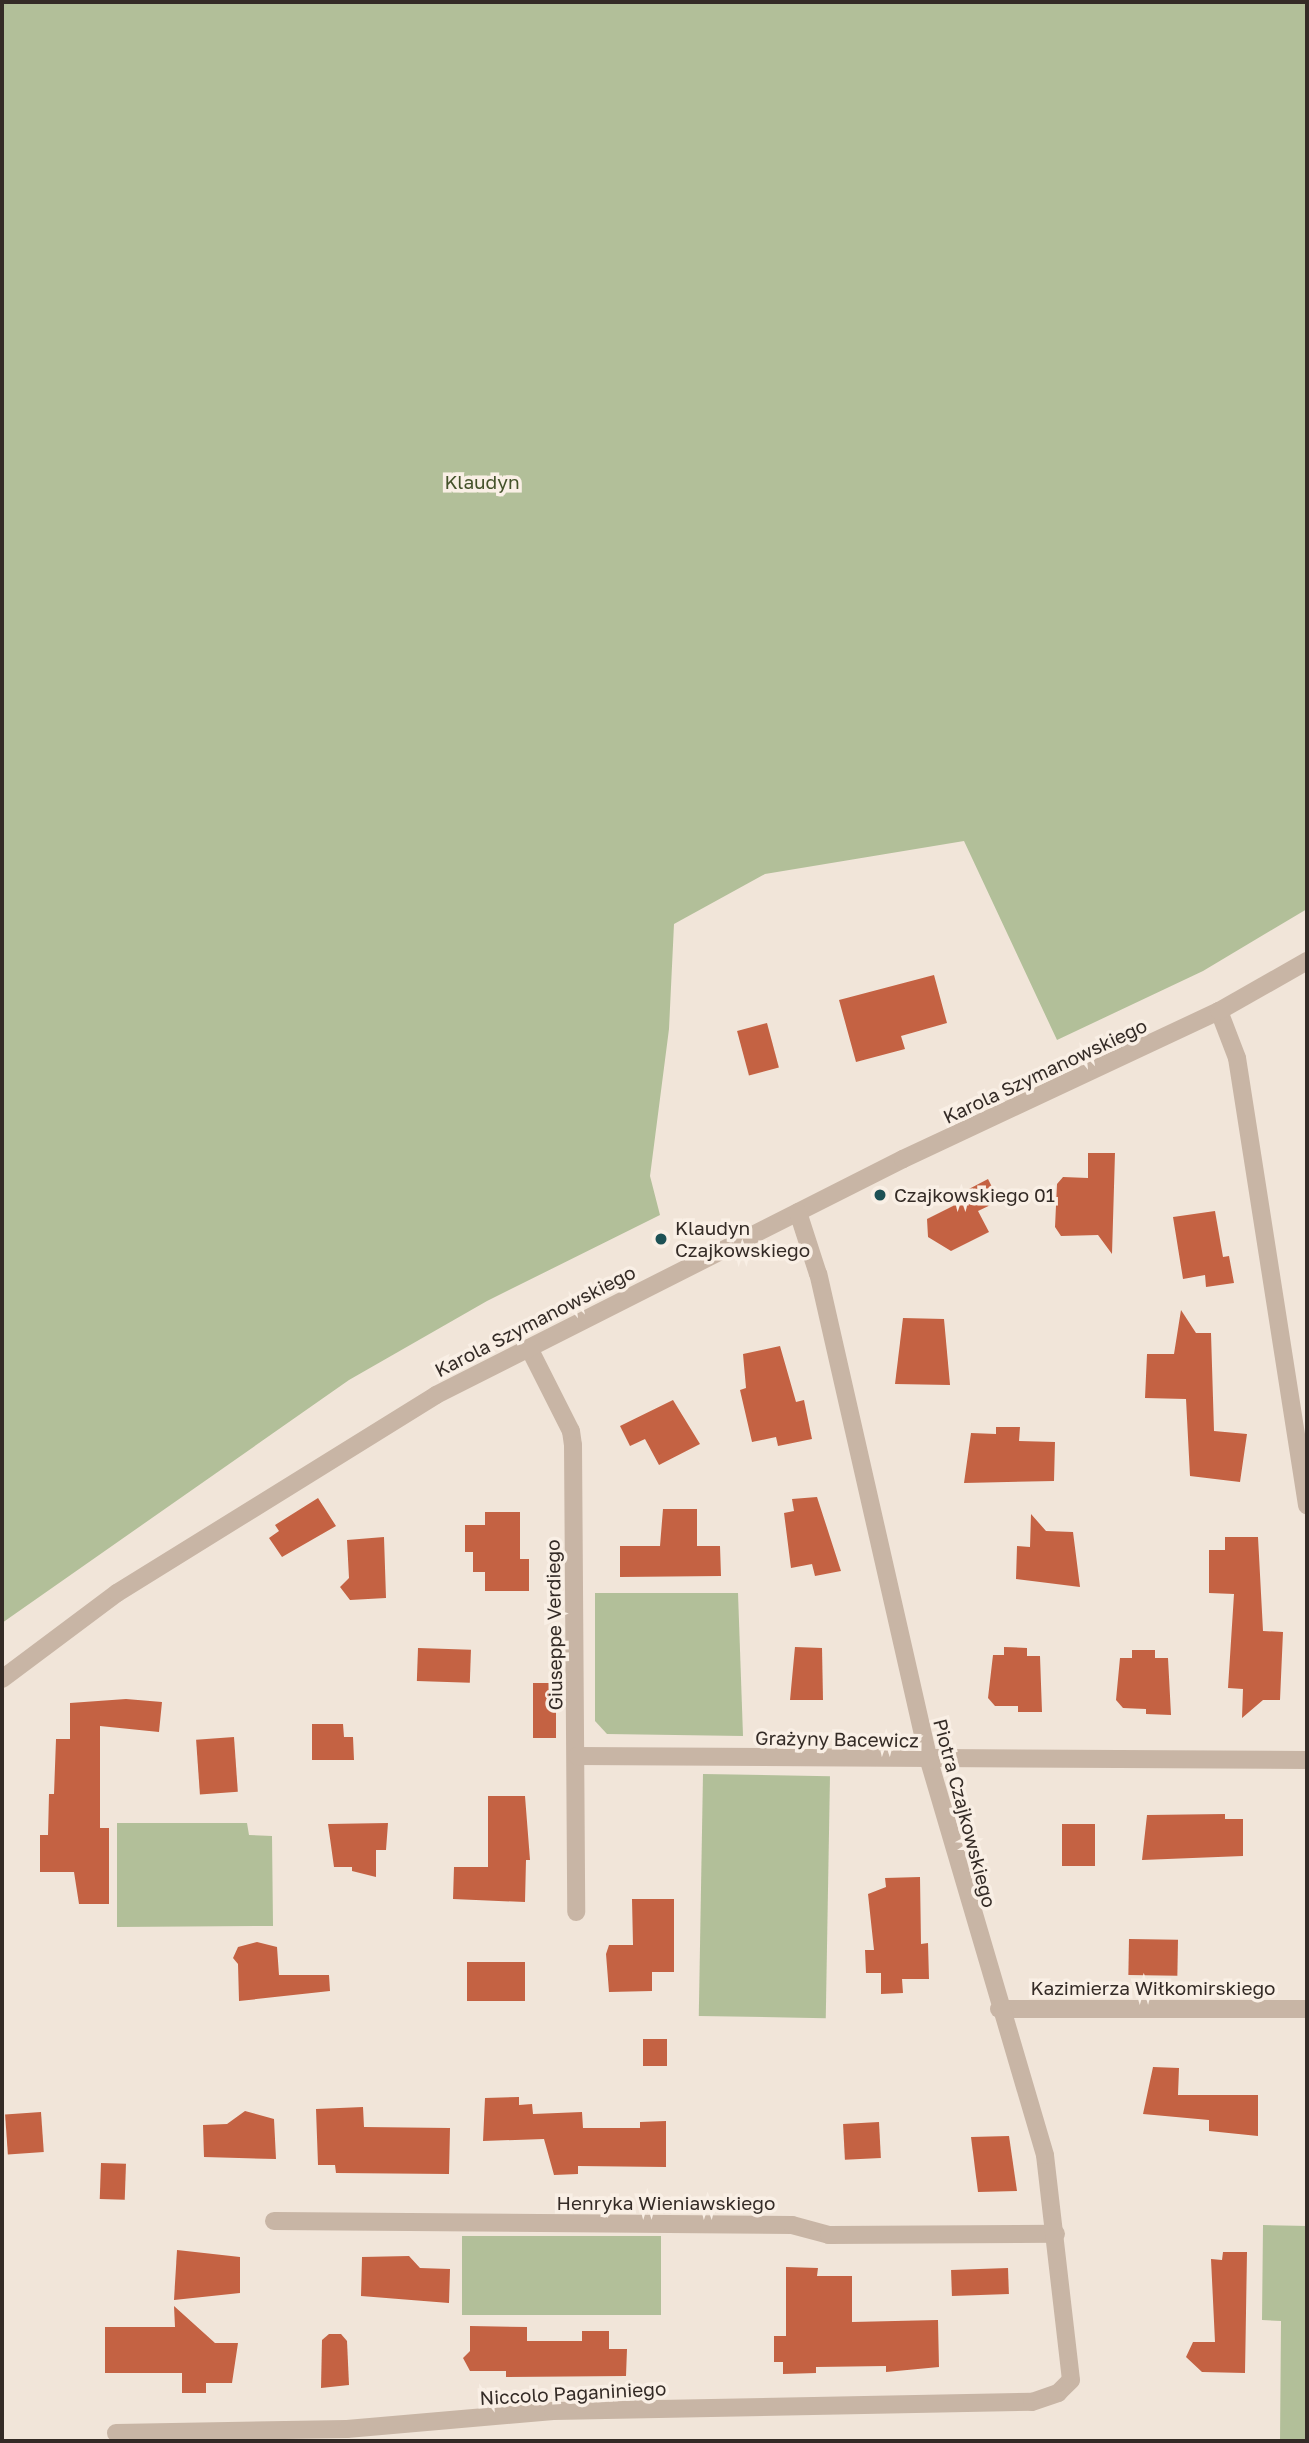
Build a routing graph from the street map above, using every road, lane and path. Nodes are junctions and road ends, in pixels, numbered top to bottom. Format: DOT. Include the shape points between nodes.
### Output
graph roads {
  1 [pos="1307,961"];
  2 [pos="1219,1011"];
  3 [pos="797,1212"];
  4 [pos="529,1348"];
  5 [pos="1307,1506"];
  6 [pos="2,1679"];
  7 [pos="577,1756"];
  8 [pos="1307,1760"];
  9 [pos="929,1761"];
  10 [pos="576,1912"];
  11 [pos="999,2009"];
  12 [pos="1307,2009"];
  13 [pos="274,2221"];
  14 [pos="1056,2234"];
  15 [pos="1032,2402"];
  16 [pos="116,2433"];
  1 -- 2 [label="street, Karola Szymanowskiego"];
  2 -- 3 [label="street, Karola Szymanowskiego"];
  2 -- 5 [label="street" via="1237,1058"];
  3 -- 4 [label="street, Karola Szymanowskiego"];
  3 -- 9 [label="street, Piotra Czajkowskiego" via="818,1274"];
  4 -- 6 [label="street, Karola Szymanowskiego" via="436,1395 250,1506 117,1593"];
  4 -- 7 [label="street, Giuseppe Verdiego" via="573,1446"];
  7 -- 9 [label="street, Grażyny Bacewicz"];
  7 -- 10 [label="street, Giuseppe Verdiego"];
  8 -- 9 [label="street, Grażyny Bacewicz"];
  9 -- 11 [label="street, Piotra Czajkowskiego"];
  11 -- 12 [label="street, Kazimierza Wiłkomirskiego"];
  11 -- 14 [label="street, Piotra Czajkowskiego" via="1033,2108"];
  13 -- 14 [label="street, Henryka Wieniawskiego" via="792,2225 830,2235"];
  14 -- 15 [label="street, Piotra Czajkowskiego" via="1073,2370 1058,2393"];
  15 -- 16 [label="street, Niccolo Paganiniego" via="553,2412 347,2429"];
}
